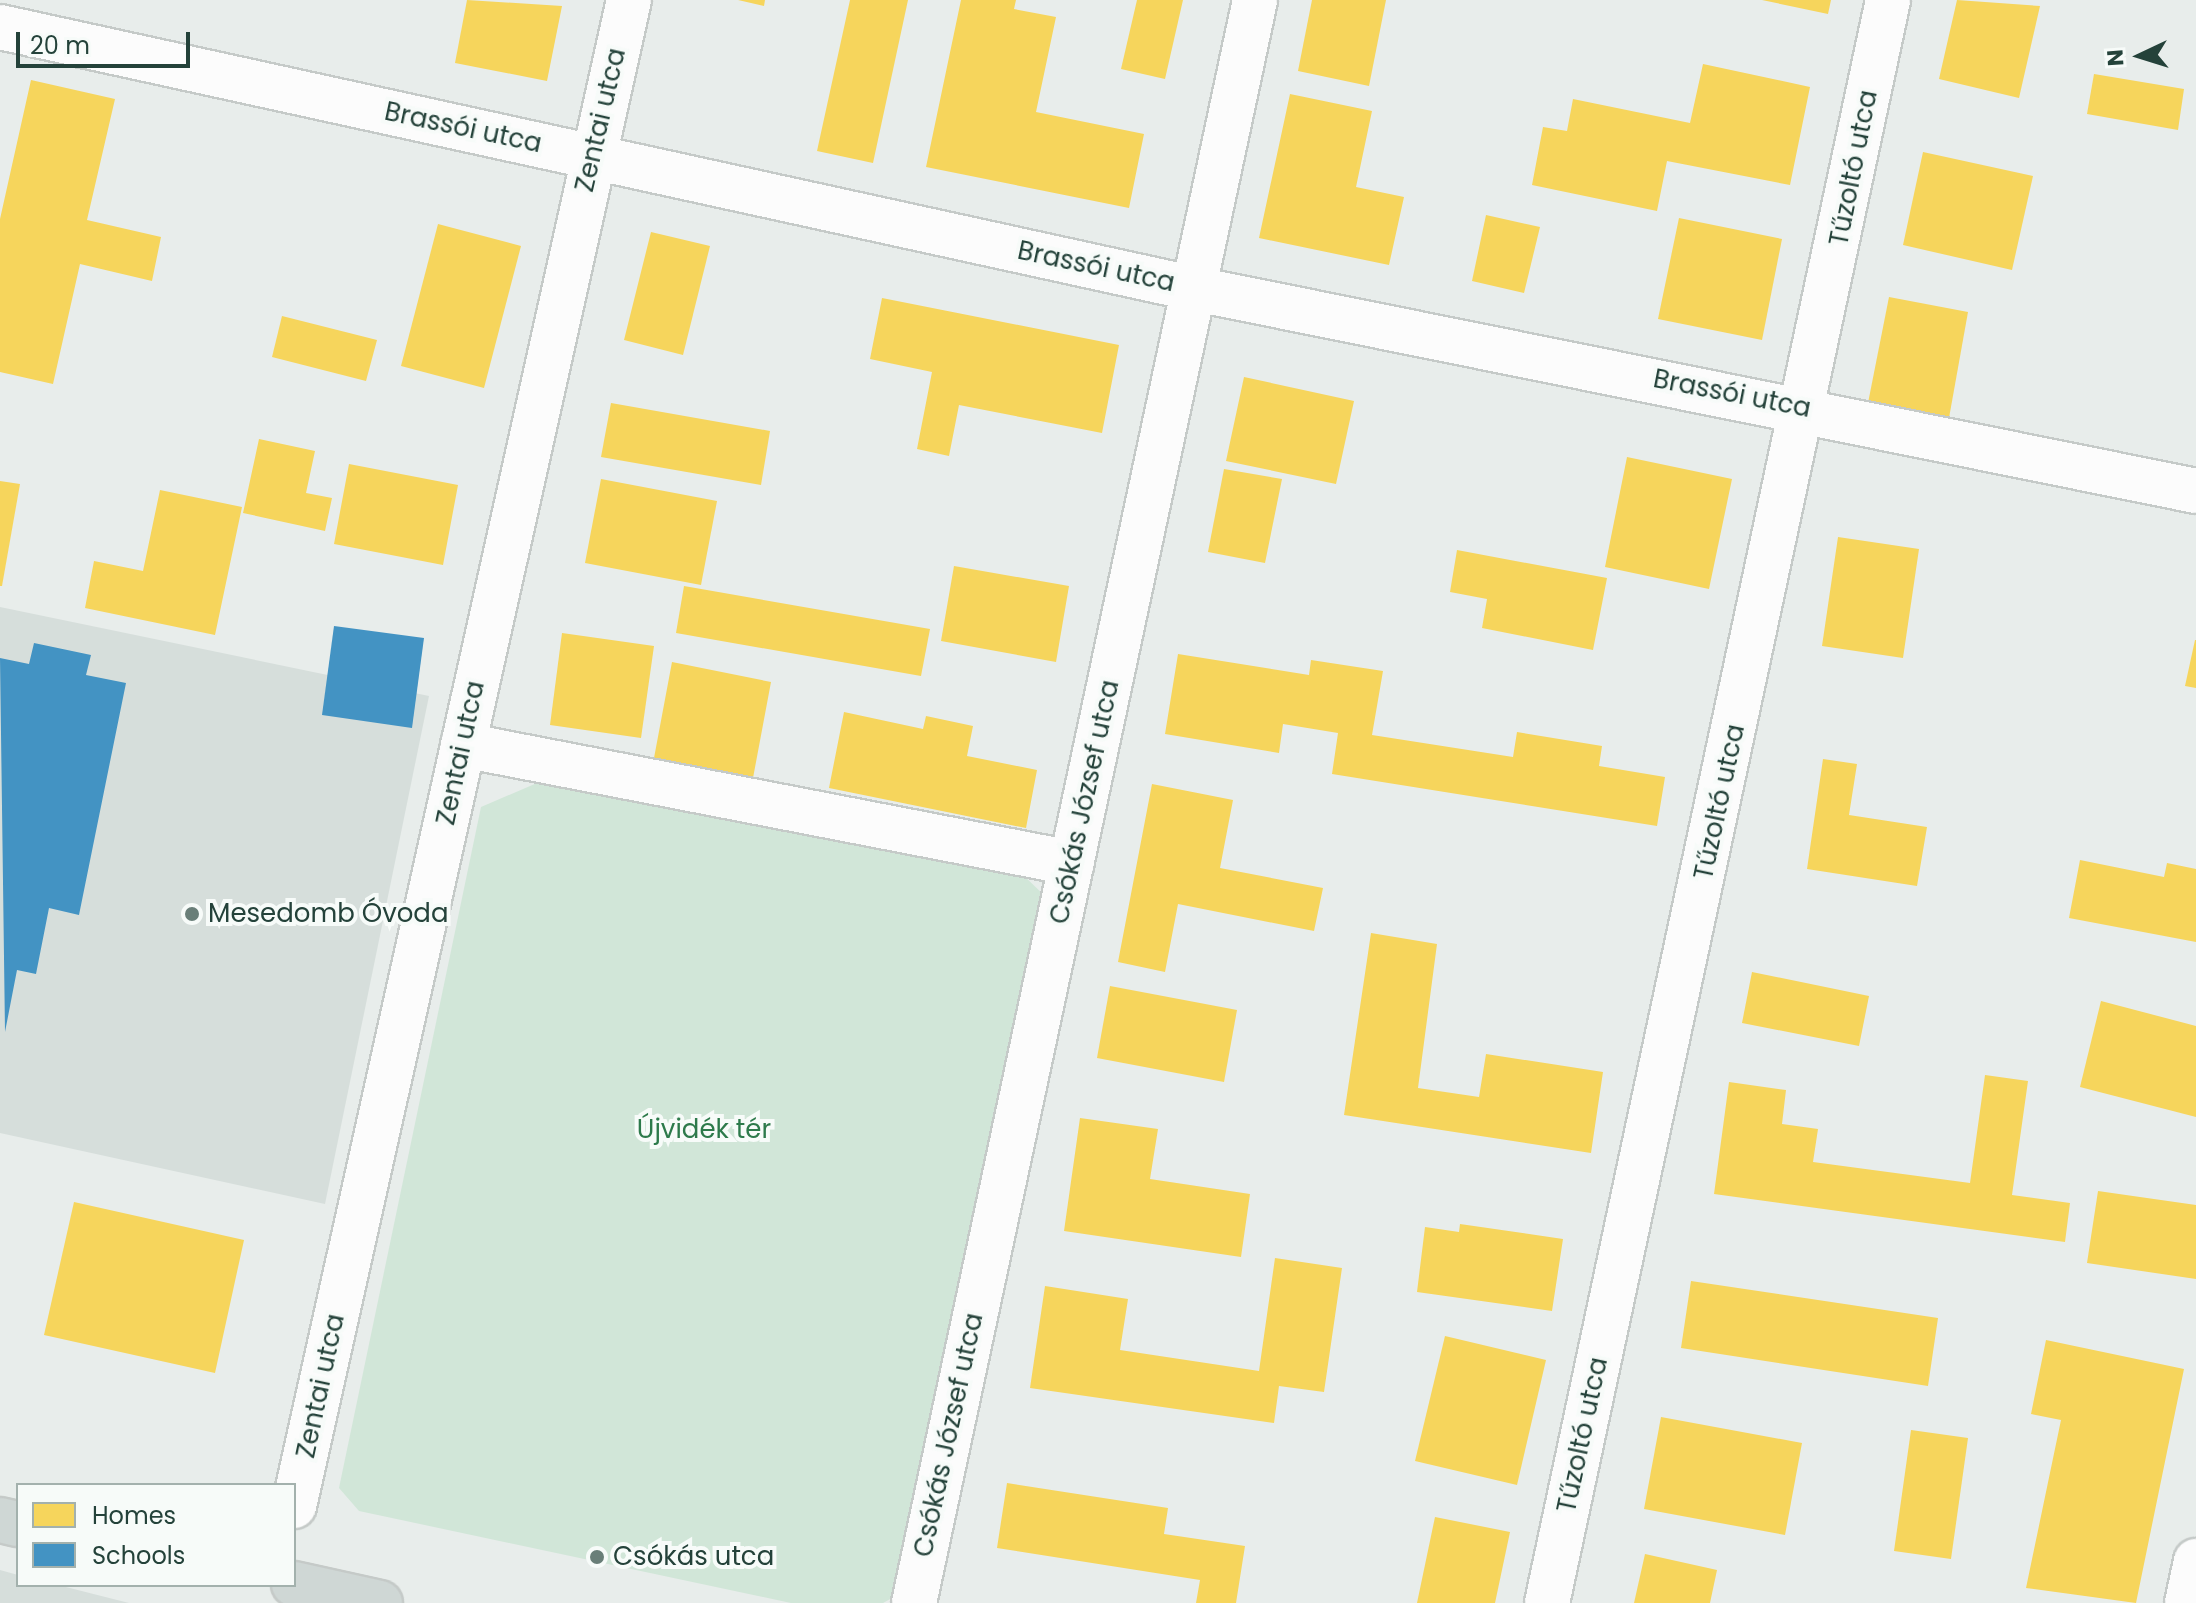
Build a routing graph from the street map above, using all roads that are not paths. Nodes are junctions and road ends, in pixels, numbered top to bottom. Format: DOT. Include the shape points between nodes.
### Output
graph roads {
  1 [pos="629,0"];
  2 [pos="1255,0"];
  3 [pos="1888,0"];
  4 [pos="0,27"];
  5 [pos="593,157"];
  6 [pos="1196,289"];
  7 [pos="1805,408"];
  8 [pos="2196,491"];
  9 [pos="463,745"];
  10 [pos="1072,863"];
  11 [pos="296,1497"];
  12 [pos="2196,1561"];
  13 [pos="296,1584"];
  14 [pos="380,1603"];
  15 [pos="914,1603"];
  16 [pos="1547,1603"];
  17 [pos="2187,1603"];
  1 -- 5 [label="street, Zentai utca"];
  2 -- 6 [label="street, Csókás József utca"];
  3 -- 7 [label="street, Tűzoltó utca"];
  4 -- 5 [label="street, Brassói utca"];
  5 -- 6 [label="street, Brassói utca"];
  5 -- 9 [label="street, Zentai utca"];
  6 -- 7 [label="street, Brassói utca"];
  6 -- 10 [label="street, Csókás József utca"];
  7 -- 8 [label="street, Brassói utca"];
  7 -- 16 [label="street, Tűzoltó utca"];
  9 -- 10 [label="street"];
  9 -- 11 [label="street, Zentai utca"];
  10 -- 15 [label="street, Csókás József utca"];
  12 -- 17 [label="street"];
  13 -- 14 [label="main road"];
}
